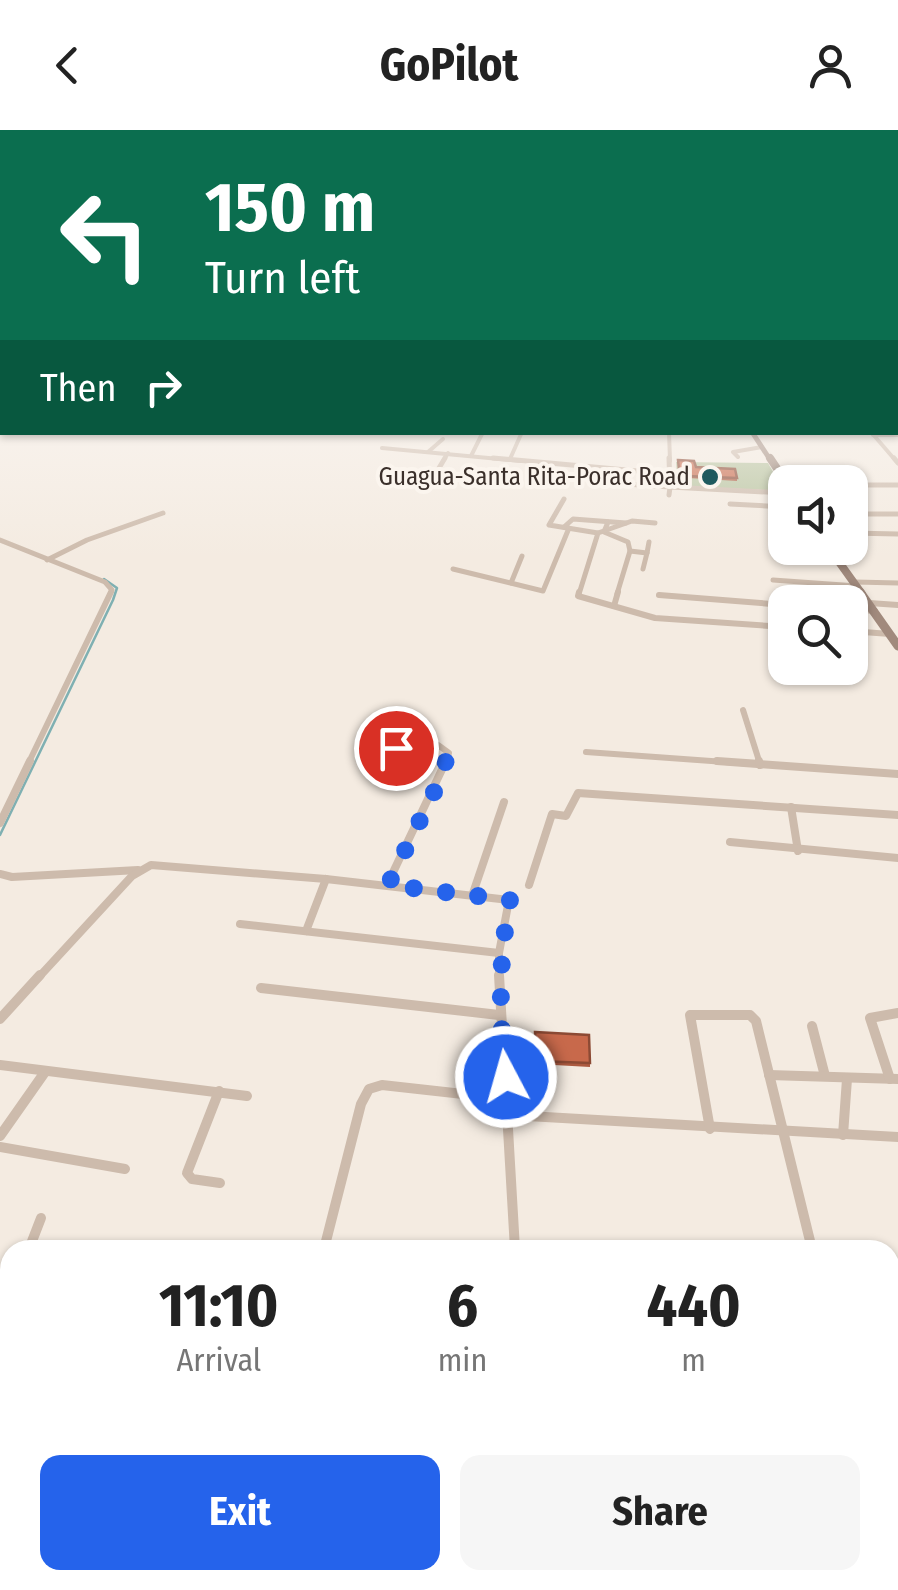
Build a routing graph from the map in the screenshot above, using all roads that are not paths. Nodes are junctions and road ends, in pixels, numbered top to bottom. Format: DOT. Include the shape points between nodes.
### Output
graph roads {
  1 [pos="482,435"];
  2 [pos="521,435"];
  3 [pos="669,435"];
  4 [pos="754,435"];
  5 [pos="873,435"];
  6 [pos="443,439"];
  7 [pos="762,447"];
  8 [pos="382,448"];
  9 [pos="428,452"];
  10 [pos="448,454"];
  11 [pos="471,456"];
  12 [pos="738,457"];
  13 [pos="510,459"];
  14 [pos="898,462"];
  15 [pos="774,465"];
  16 [pos="584,466"];
  17 [pos="439,468"];
  18 [pos="671,474"];
  19 [pos="578,477"];
  20 [pos="626,484"];
  21 [pos="898,485"];
  22 [pos="868,486"];
  23 [pos="670,487"];
  24 [pos="768,492"];
  25 [pos="669,495"];
  26 [pos="564,500"];
  27 [pos="730,504"];
  28 [pos="768,506"];
  29 [pos="163,514"];
  30 [pos="868,514"];
  31 [pos="898,514"];
  32 [pos="608,522"];
  33 [pos="626,522"];
  34 [pos="655,522"];
  35 [pos="567,528"];
  36 [pos="617,528"];
  37 [pos="601,532"];
  38 [pos="870,534"];
  39 [pos="898,534"];
  40 [pos="623,539"];
  41 [pos="0,540"];
  42 [pos="649,542"];
  43 [pos="877,545"];
  44 [pos="630,551"];
  45 [pos="647,552"];
  46 [pos="522,556"];
  47 [pos="50,559"];
  48 [pos="842,565"];
  49 [pos="453,569"];
  50 [pos="643,569"];
  51 [pos="773,580"];
  52 [pos="511,582"];
  53 [pos="898,583"];
  54 [pos="856,584"];
  55 [pos="659,595"];
  56 [pos="768,603"];
  57 [pos="898,604"];
  58 [pos="614,606"];
  59 [pos="868,607"];
  60 [pos="872,607"];
  61 [pos="632,612"];
  62 [pos="627,624"];
  63 [pos="768,626"];
  64 [pos="868,632"];
  65 [pos="890,634"];
  66 [pos="898,646"];
  67 [pos="742,710"];
  68 [pos="396,748"];
  69 [pos="586,752"];
  70 [pos="760,765"];
  71 [pos="898,774"];
  72 [pos="504,802"];
  73 [pos="791,807"];
  74 [pos="898,815"];
  75 [pos="0,823"];
  76 [pos="730,842"];
  77 [pos="798,850"];
  78 [pos="898,858"];
  79 [pos="138,870"];
  80 [pos="0,874"];
  81 [pos="326,879"];
  82 [pos="388,885"];
  83 [pos="529,885"];
  84 [pos="472,896"];
  85 [pos="240,924"];
  86 [pos="306,931"];
  87 [pos="499,953"];
  88 [pos="261,988"];
  89 [pos="898,1013"];
  90 [pos="499,1015"];
  91 [pos="0,1019"];
  92 [pos="812,1026"];
  93 [pos="0,1065"];
  94 [pos="45,1072"];
  95 [pos="769,1074"];
  96 [pos="824,1076"];
  97 [pos="847,1079"];
  98 [pos="894,1080"];
  99 [pos="219,1092"];
  100 [pos="247,1096"];
  101 [pos="508,1099"];
  102 [pos="510,1116"];
  103 [pos="710,1129"];
  104 [pos="782,1132"];
  105 [pos="842,1135"];
  106 [pos="0,1136"];
  107 [pos="898,1137"];
  108 [pos="0,1147"];
  109 [pos="126,1168"];
  110 [pos="220,1183"];
  111 [pos="41,1218"];
  112 [pos="33,1240"];
  113 [pos="326,1240"];
  114 [pos="515,1240"];
  115 [pos="809,1240"];
  1 -- 11 [label="street"];
  2 -- 13 [label="street"];
  3 -- 18 [label="street"];
  4 -- 7 [label="main road"];
  5 -- 14 [label="street"];
  6 -- 9 [label="street"];
  7 -- 12 [label="street" via="733,452"];
  7 -- 15 [label="main road"];
  8 -- 9 [label="street"];
  9 -- 10 [label="street"];
  10 -- 11 [label="street"];
  10 -- 17 [label="street"];
  11 -- 13 [label="street"];
  13 -- 16 [label="street"];
  16 -- 18 [label="street"];
  16 -- 19 [label="street"];
  18 -- 23 [label="street"];
  20 -- 23 [label="street"];
  21 -- 22 [label="street"];
  23 -- 24 [label="street"];
  23 -- 25 [label="street"];
  26 -- 35 [label="street" via="548,526"];
  27 -- 28 [label="street"];
  29 -- 47 [label="street"];
  30 -- 31 [label="street"];
  32 -- 33 [label="street"];
  32 -- 35 [label="street" via="572,519"];
  32 -- 37 [label="street"];
  33 -- 34 [label="street"];
  33 -- 36 [label="street"];
  35 -- 37 [label="street"];
  35 -- 52 [label="street" via="542,591"];
  36 -- 37 [label="street"];
  36 -- 40 [label="street"];
  37 -- 40 [label="street"];
  37 -- 58 [label="street" via="576,594"];
  38 -- 39 [label="street"];
  38 -- 43 [label="street"];
  40 -- 44 [label="street"];
  41 -- 47 [label="street"];
  42 -- 45 [label="street"];
  44 -- 45 [label="street"];
  44 -- 58 [label="street"];
  45 -- 50 [label="street"];
  46 -- 52 [label="street"];
  47 -- 75 [label="street" via="112,590"];
  48 -- 54 [label="main road"];
  49 -- 52 [label="street"];
  51 -- 54 [label="street"];
  53 -- 54 [label="street"];
  54 -- 60 [label="main road"];
  55 -- 56 [label="street"];
  57 -- 60 [label="street"];
  58 -- 61 [label="street"];
  59 -- 60 [label="street"];
  60 -- 65 [label="main road"];
  61 -- 62 [label="street"];
  61 -- 63 [label="street"];
  64 -- 65 [label="street"];
  65 -- 66 [label="main road"];
  67 -- 70 [label="street"];
  68 -- 82 [label="street" via="432,744 448,753"];
  69 -- 70 [label="street"];
  70 -- 71 [label="street"];
  72 -- 84 [label="street"];
  73 -- 74 [label="street"];
  73 -- 77 [label="street"];
  73 -- 83 [label="street" via="578,793 566,816 552,814"];
  76 -- 77 [label="street"];
  77 -- 78 [label="street"];
  79 -- 80 [label="street"];
  79 -- 81 [label="street" via="163,865"];
  79 -- 91 [label="street"];
  81 -- 82 [label="street"];
  81 -- 86 [label="street"];
  82 -- 84 [label="street"];
  84 -- 87 [label="street" via="510,900"];
  85 -- 86 [label="street"];
  86 -- 87 [label="street"];
  87 -- 90 [label="street"];
  88 -- 90 [label="street"];
  89 -- 98 [label="street" via="870,1018"];
  90 -- 101 [label="street"];
  92 -- 96 [label="street"];
  93 -- 94 [label="street"];
  94 -- 99 [label="street"];
  94 -- 106 [label="street"];
  95 -- 96 [label="street"];
  95 -- 103 [label="street" via="754,1018 690,1015"];
  95 -- 104 [label="street"];
  96 -- 97 [label="street"];
  97 -- 98 [label="street"];
  97 -- 105 [label="street"];
  99 -- 100 [label="street"];
  99 -- 110 [label="street" via="186,1172 192,1180"];
  101 -- 102 [label="street"];
  101 -- 113 [label="street" via="368,1089"];
  102 -- 103 [label="street"];
  102 -- 114 [label="street"];
  103 -- 104 [label="street"];
  104 -- 105 [label="street"];
  104 -- 115 [label="street"];
  105 -- 107 [label="street"];
  108 -- 109 [label="street"];
  111 -- 112 [label="street"];
}
